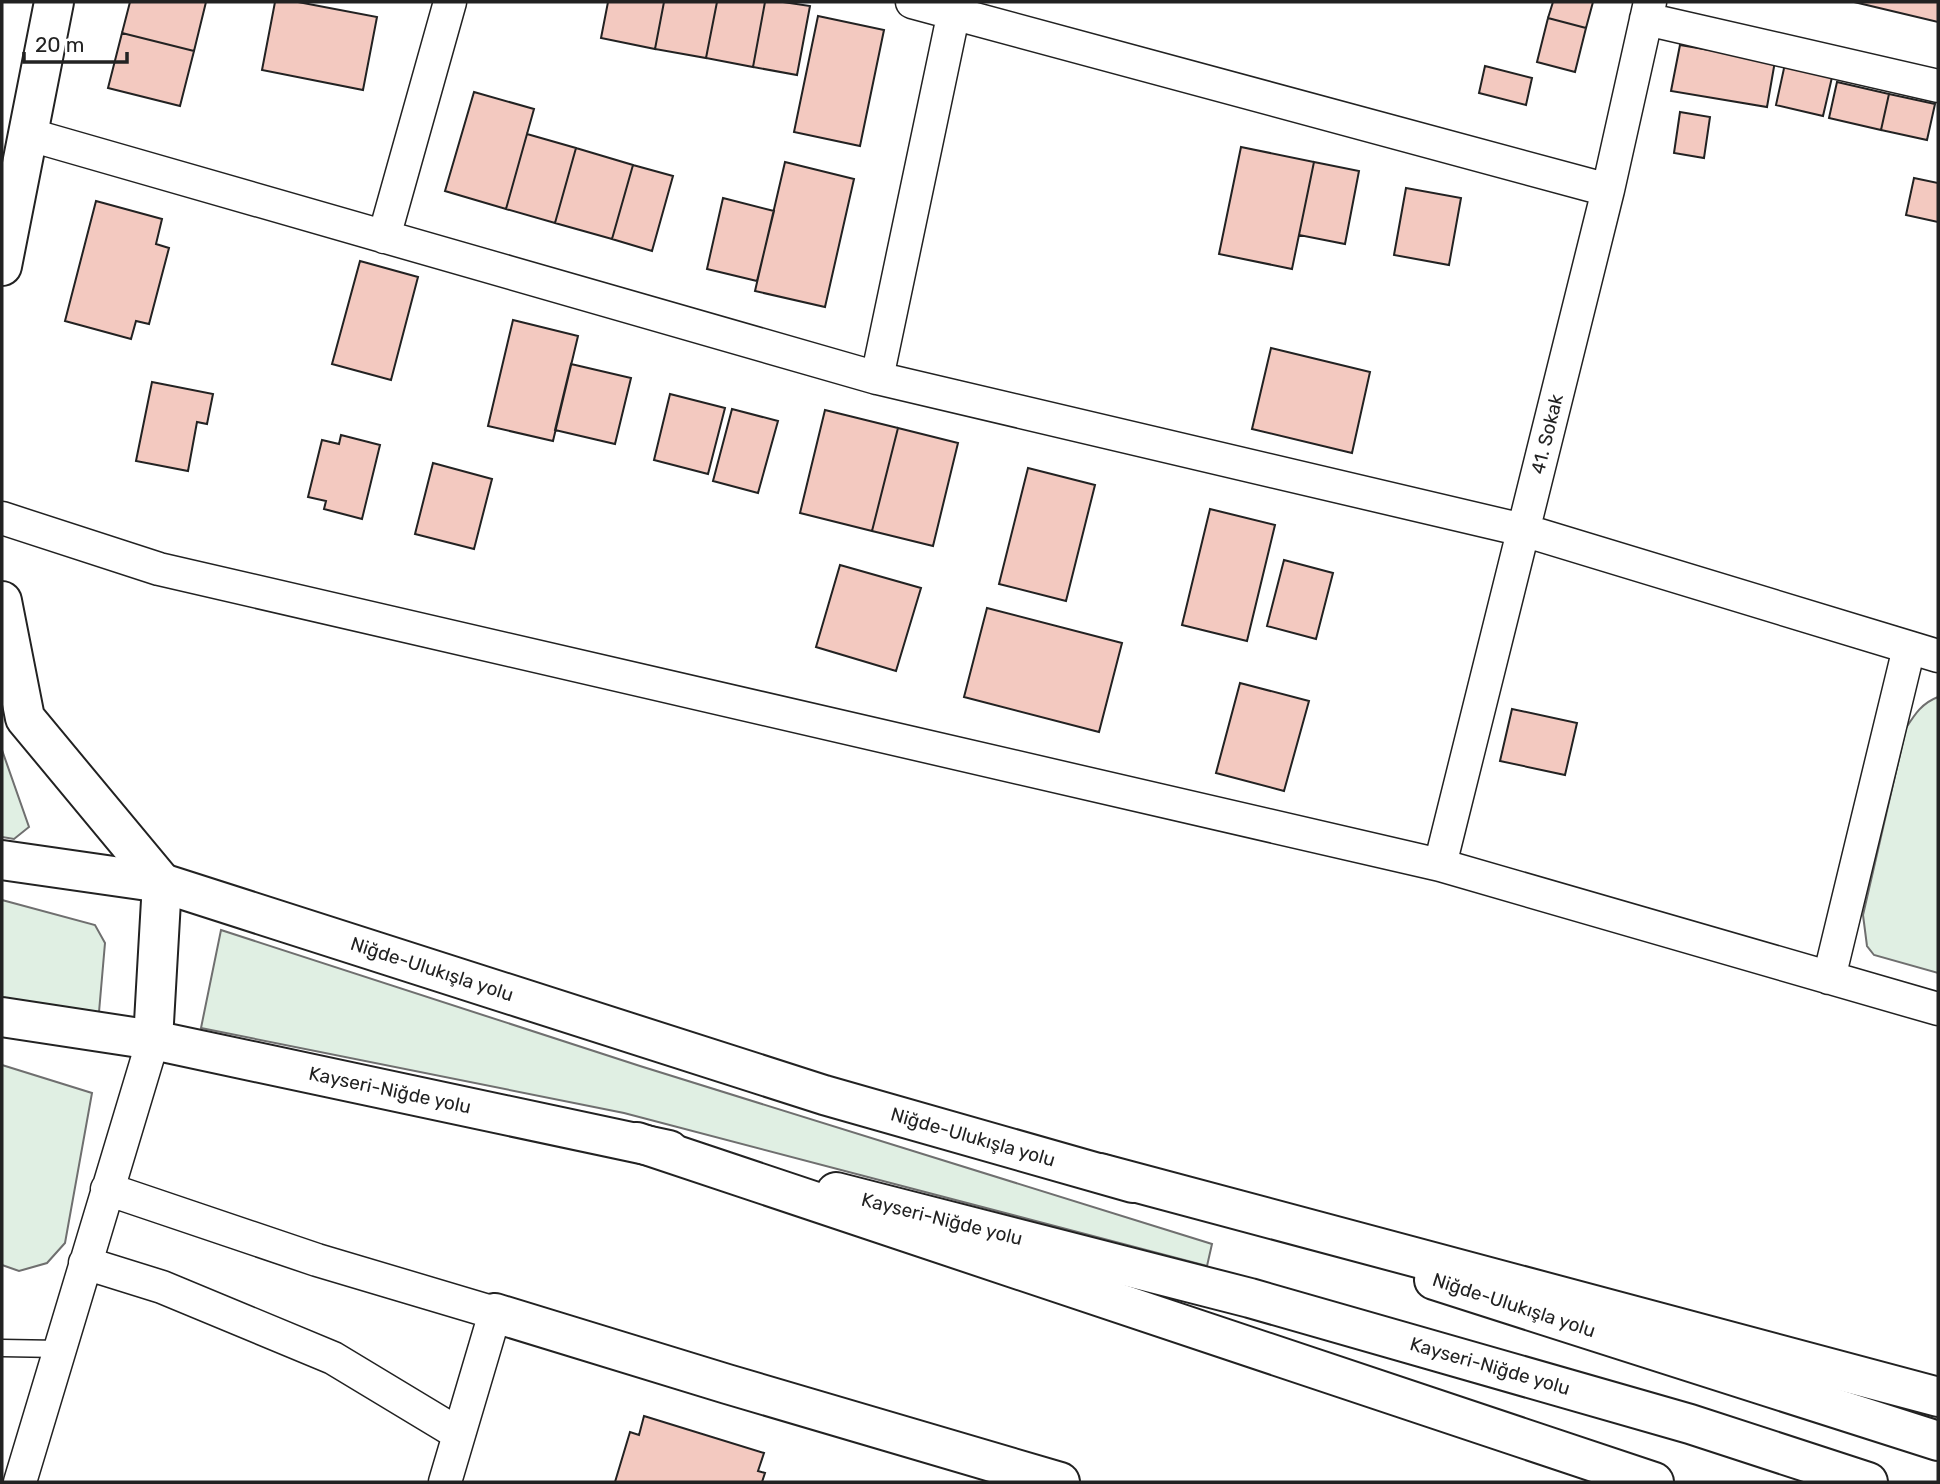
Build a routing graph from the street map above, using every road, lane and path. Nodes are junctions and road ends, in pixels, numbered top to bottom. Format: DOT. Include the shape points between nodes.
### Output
graph roads {
  1 [pos="54,2"];
  2 [pos="450,2"];
  3 [pos="912,2"];
  4 [pos="955,7"];
  5 [pos="1648,10"];
  6 [pos="1938,86"];
  7 [pos="16,158"];
  8 [pos="1608,190"];
  9 [pos="384,237"];
  10 [pos="2,266"];
  11 [pos="877,377"];
  12 [pos="2,518"];
  13 [pos="1523,530"];
  14 [pos="2,601"];
  15 [pos="1924,652"];
  16 [pos="2,860"];
  17 [pos="1440,865"];
  18 [pos="162,883"];
  19 [pos="1829,978"];
  20 [pos="1938,1009"];
  21 [pos="2,1017"];
  22 [pos="153,1040"];
  23 [pos="637,1142"];
  24 [pos="1100,1173"];
  25 [pos="107,1189"];
  26 [pos="85,1263"];
  27 [pos="495,1312"];
  28 [pos="2,1348"];
  29 [pos="60,1349"];
  30 [pos="1938,1397"];
  31 [pos="459,1434"];
  32 [pos="1938,1441"];
  33 [pos="20,1482"];
  34 [pos="445,1482"];
  35 [pos="1060,1482"];
  36 [pos="1654,1482"];
  37 [pos="1868,1482"];
  1 -- 7 [label="main road"];
  2 -- 9 [label="street"];
  3 -- 4 [label="street"];
  4 -- 8 [label="street"];
  4 -- 11 [label="street"];
  5 -- 6 [label="street"];
  5 -- 8 [label="street, 41. Sokak"];
  7 -- 9 [label="street"];
  7 -- 10 [label="main road"];
  8 -- 13 [label="street, 41. Sokak"];
  9 -- 11 [label="street"];
  11 -- 13 [label="street"];
  12 -- 17 [label="street" via="159,569"];
  13 -- 15 [label="street"];
  13 -- 17 [label="street, 41. Sokak"];
  14 -- 18 [label="main road" via="25,718"];
  15 -- 19 [label="street"];
  16 -- 18 [label="main road, Niğde-Ulukışla yolu"];
  17 -- 19 [label="street"];
  18 -- 22 [label="main road"];
  18 -- 24 [label="main road, Niğde-Ulukışla yolu" via="824,1095"];
  19 -- 20 [label="street"];
  21 -- 22 [label="main road, Kayseri-Niğde yolu"];
  22 -- 23 [label="main road, Kayseri-Niğde yolu"];
  22 -- 25 [label="street"];
  23 -- 36 [label="main road"];
  23 -- 37 [label="main road, Kayseri-Niğde yolu" via="1250,1298 1690,1424"];
  24 -- 30 [label="main road"];
  24 -- 32 [label="main road, Niğde-Ulukışla yolu"];
  25 -- 26 [label="street"];
  25 -- 27 [label="street" via="317,1260"];
  26 -- 29 [label="street"];
  26 -- 31 [label="street" via="162,1287 333,1358"];
  27 -- 31 [label="street"];
  27 -- 35 [label="main road"];
  28 -- 29 [label="lane"];
  29 -- 33 [label="street"];
  31 -- 34 [label="street"];
}
